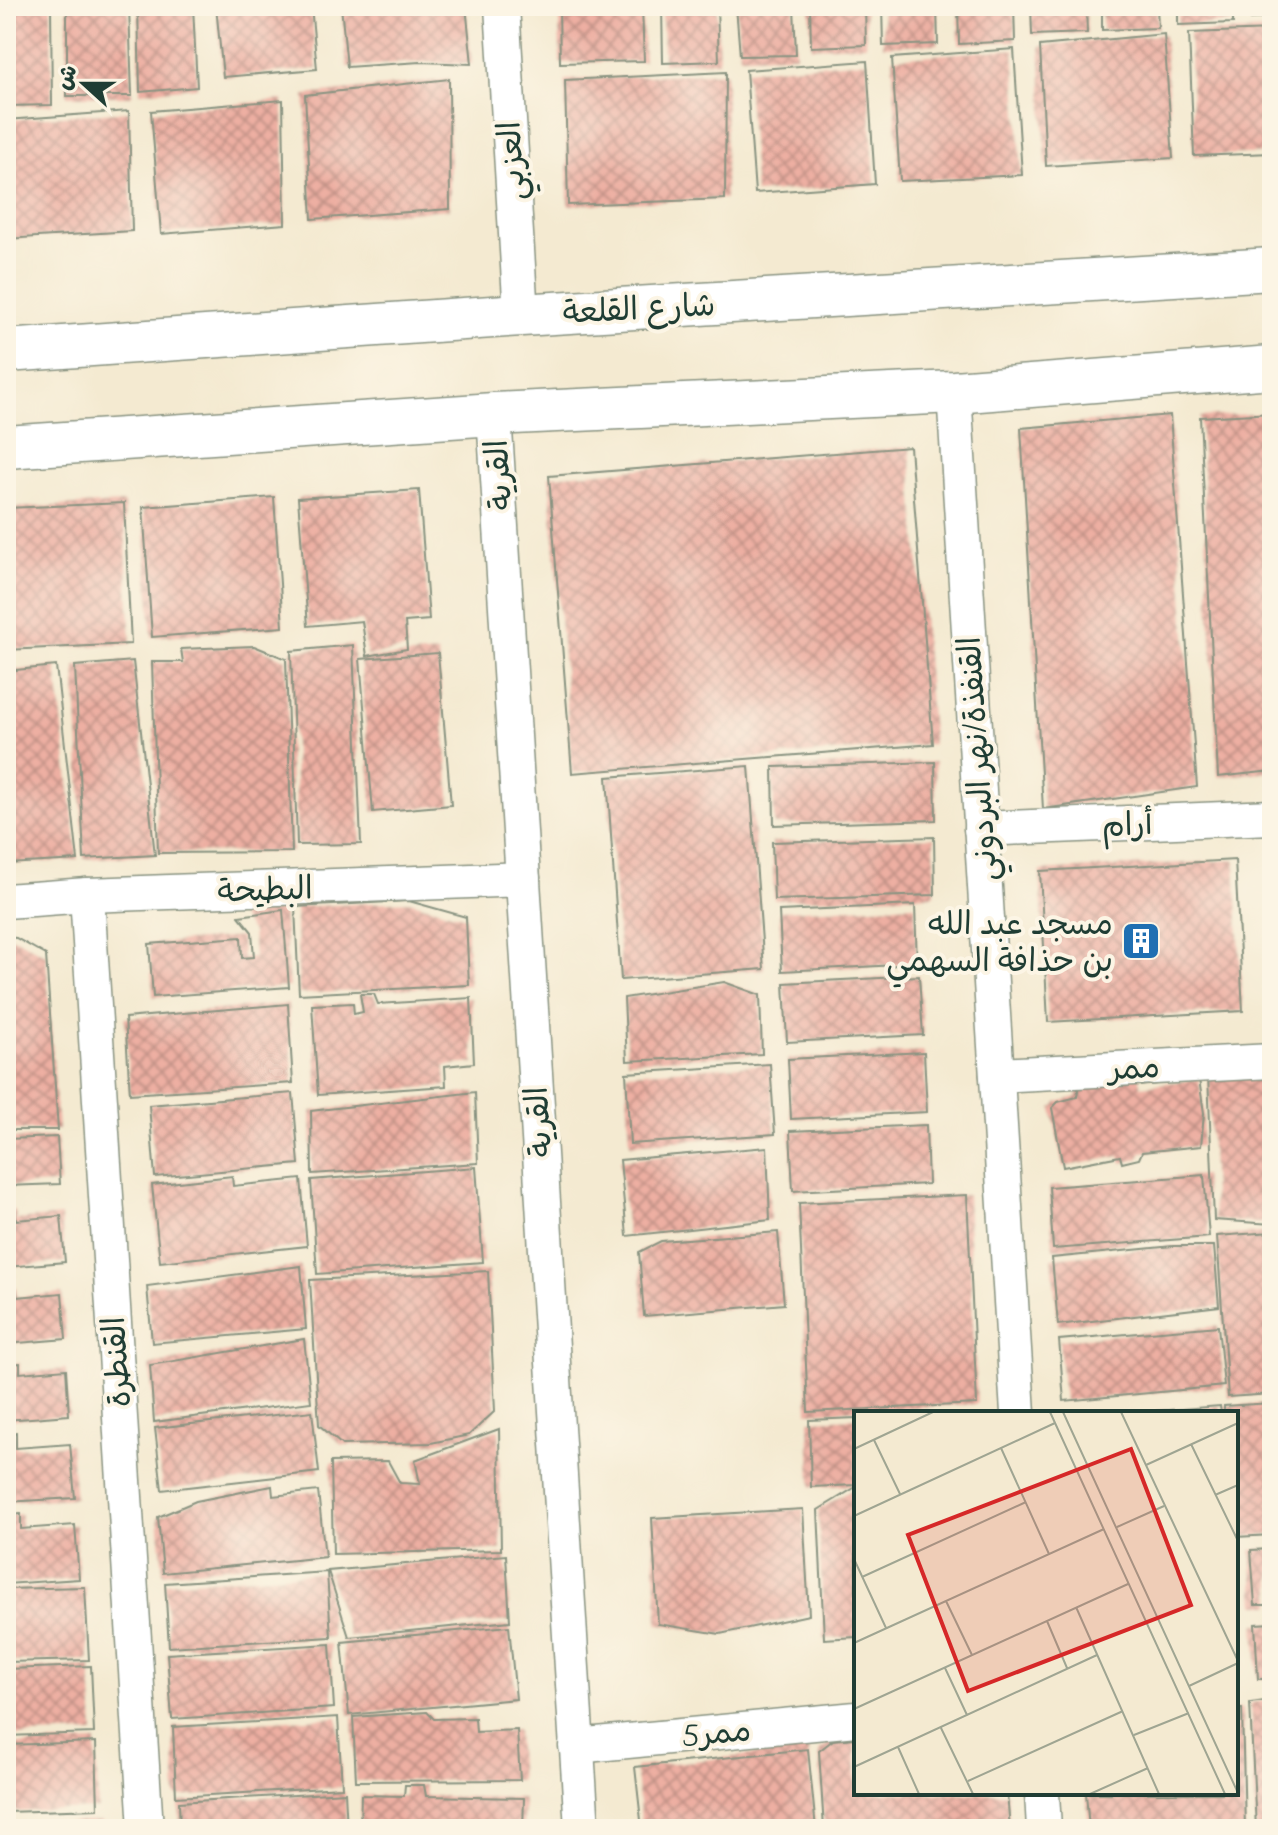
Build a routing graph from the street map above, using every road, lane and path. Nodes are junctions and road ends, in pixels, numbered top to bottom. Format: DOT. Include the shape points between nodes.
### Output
graph roads {
  1 [pos="502,6"];
  2 [pos="1272,269"];
  3 [pos="521,315"];
  4 [pos="6,351"];
  5 [pos="1272,367"];
  6 [pos="954,392"];
  7 [pos="494,414"];
  8 [pos="6,447"];
  9 [pos="1272,817"];
  10 [pos="981,829"];
  11 [pos="523,879"];
  12 [pos="87,895"];
  13 [pos="6,901"];
  14 [pos="1272,1061"];
  15 [pos="997,1075"];
  16 [pos="1018,1411"];
  17 [pos="854,1719"];
  18 [pos="576,1746"];
  19 [pos="1042,1795"];
  20 [pos="146,1829"];
  21 [pos="582,1829"];
  22 [pos="1044,1829"];
  1 -- 3 [label="street, العزبي"];
  2 -- 3 [label="street, شارع القلعة"];
  3 -- 4 [label="street, شارع القلعة"];
  5 -- 6 [label="street"];
  6 -- 7 [label="street"];
  6 -- 10 [label="street, القنفذة/نهر البردوني"];
  7 -- 8 [label="street"];
  7 -- 11 [label="street, القرية"];
  9 -- 10 [label="street, أرام"];
  10 -- 15 [label="street, القنفذة/نهر البردوني"];
  11 -- 12 [label="street, البطيحة"];
  11 -- 18 [label="street, القرية"];
  12 -- 13 [label="street, البطيحة"];
  12 -- 20 [label="street, القنطرة"];
  14 -- 15 [label="street, ممر"];
  15 -- 16 [label="street, القنفذة/نهر البردوني"];
  17 -- 18 [label="street, ممر5"];
  18 -- 21 [label="street, القرية"];
  19 -- 22 [label="street"];
}
